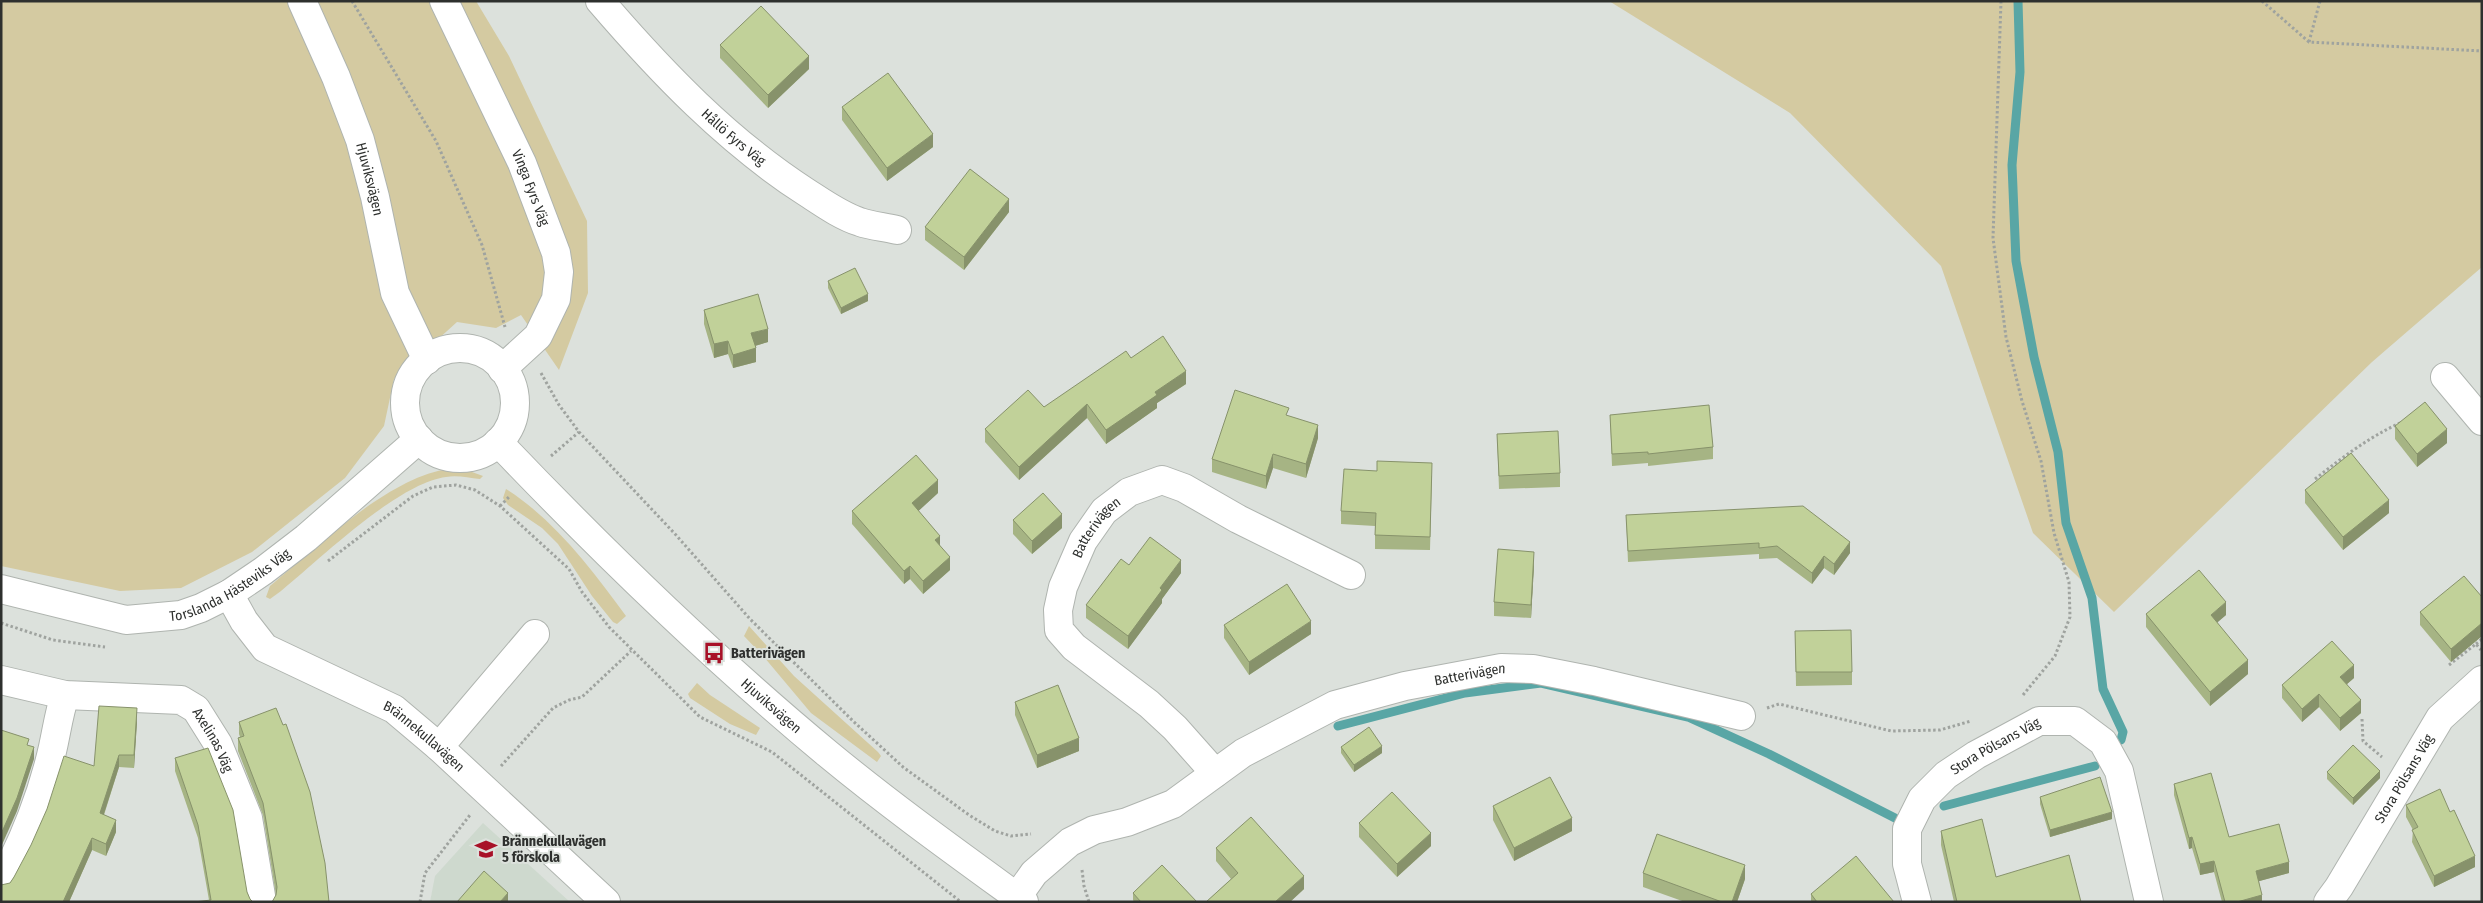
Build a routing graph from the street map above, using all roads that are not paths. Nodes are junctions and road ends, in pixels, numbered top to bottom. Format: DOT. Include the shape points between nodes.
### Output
graph roads {
  1 [pos="302,1"];
  2 [pos="444,1"];
  3 [pos="600,1"];
  4 [pos="897,230"];
  5 [pos="426,360"];
  6 [pos="502,369"];
  7 [pos="2445,377"];
  8 [pos="2482,421"];
  9 [pos="419,440"];
  10 [pos="498,442"];
  11 [pos="1351,575"];
  12 [pos="1,589"];
  13 [pos="229,594"];
  14 [pos="535,634"];
  15 [pos="1,680"];
  16 [pos="2482,680"];
  17 [pos="65,695"];
  18 [pos="1740,716"];
  19 [pos="439,747"];
  20 [pos="1215,773"];
  21 [pos="1,882"];
  22 [pos="2340,897"];
  23 [pos="1021,899"];
  24 [pos="262,902"];
  25 [pos="606,902"];
  26 [pos="1917,902"];
  27 [pos="2149,902"];
  1 -- 5 [label="street, Hjuviksvägen" via="360,140 395,293"];
  2 -- 6 [label="street, Vinga Fyrs Väg" via="522,164 556,253 559,272 556,299 538,336"];
  3 -- 4 [label="street, Hållö Fyrs Väg" via="641,49 696,104 774,172 859,222"];
  5 -- 6 [label="street" via="443,351 462,348 480,352"];
  5 -- 9 [label="street" via="412,376 405,398 408,420"];
  6 -- 10 [label="street" via="512,387 514,406 510,426"];
  7 -- 8 [label="street"];
  9 -- 10 [label="street" via="440,455 458,458 475,456"];
  9 -- 13 [label="street, Torslanda Hästeviks Väg" via="306,538"];
  10 -- 23 [label="street, Hjuviksvägen" via="590,538 768,703 884,799"];
  11 -- 20 [label="street, Batterivägen" via="1238,519 1184,488 1162,480 1129,492 1104,511 1083,540 1063,587 1058,610 1059,630 1074,647 1169,722"];
  12 -- 13 [label="street, Torslanda Hästeviks Väg" via="126,620 181,615"];
  13 -- 19 [label="street, Brännekullavägen" via="244,621 266,648 394,709"];
  14 -- 19 [label="street"];
  15 -- 17 [label="street, Axelinas Väg"];
  16 -- 22 [label="street, Stora Pölsans Väg" via="2440,718 2404,776"];
  17 -- 21 [label="street" via="53,748 25,836"];
  17 -- 24 [label="street, Axelinas Väg" via="181,700 196,709 211,731 248,818"];
  18 -- 20 [label="street, Batterivägen" via="1594,681 1532,669 1501,668 1405,686 1336,705 1243,753"];
  19 -- 25 [label="street, Brännekullavägen"];
  20 -- 23 [label="street, Batterivägen" via="1190,793 1158,811 1094,830 1070,842 1034,873"];
  26 -- 27 [label="street, Stora Pölsans Väg" via="1907,864 1906,829 1922,799 1946,775 1976,755 2039,721 2076,721 2103,742 2119,771"];
}
